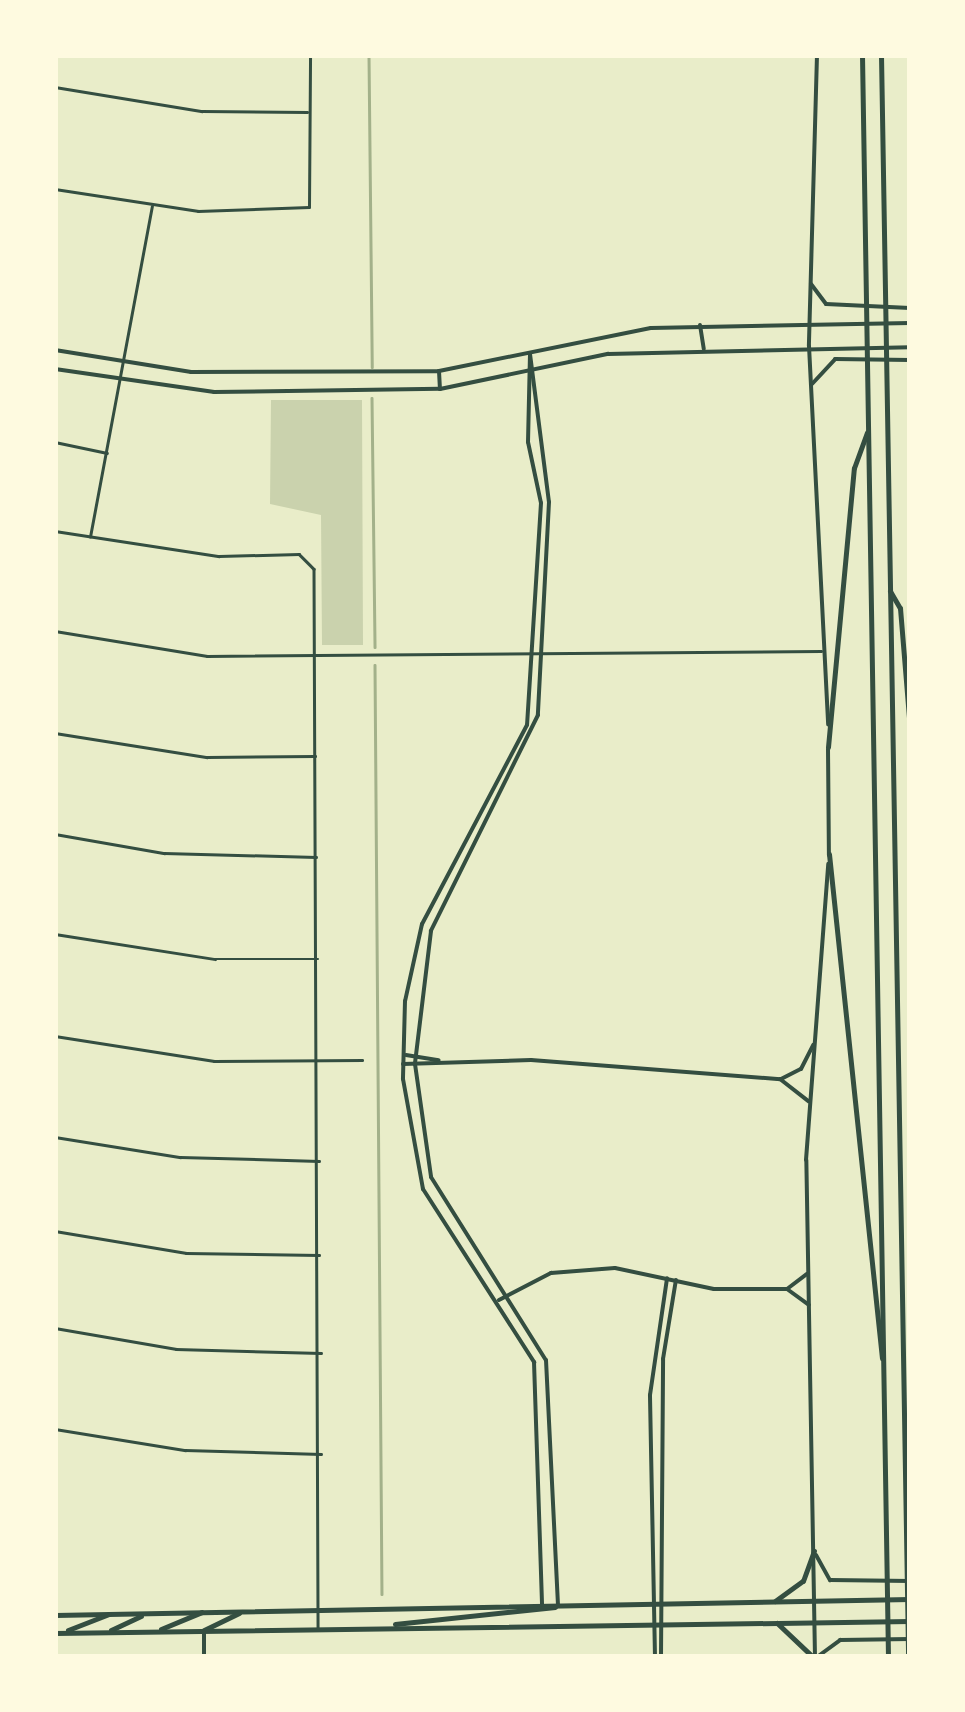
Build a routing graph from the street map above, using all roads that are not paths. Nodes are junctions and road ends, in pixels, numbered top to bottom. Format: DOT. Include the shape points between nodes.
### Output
graph roads {
  1 [pos="310,55"];
  2 [pos="817,55"];
  3 [pos="862,55"];
  4 [pos="882,55"];
  5 [pos="55,87"];
  6 [pos="309,112"];
  7 [pos="55,188"];
  8 [pos="152,206"];
  9 [pos="812,284"];
  10 [pos="910,308"];
  11 [pos="910,323"];
  12 [pos="809,324"];
  13 [pos="700,325"];
  14 [pos="809,346"];
  15 [pos="910,347"];
  16 [pos="704,349"];
  17 [pos="55,350"];
  18 [pos="530,354"];
  19 [pos="910,360"];
  20 [pos="124,362"];
  21 [pos="55,368"];
  22 [pos="440,371"];
  23 [pos="538,371"];
  24 [pos="334,373"];
  25 [pos="526,373"];
  26 [pos="120,380"];
  27 [pos="810,388"];
  28 [pos="440,389"];
  29 [pos="335,390"];
  30 [pos="868,429"];
  31 [pos="55,442"];
  32 [pos="107,453"];
  33 [pos="55,531"];
  34 [pos="90,536"];
  35 [pos="889,590"];
  36 [pos="55,631"];
  37 [pos="826,651"];
  38 [pos="531,654"];
  39 [pos="542,655"];
  40 [pos="315,656"];
  41 [pos="910,730"];
  42 [pos="55,733"];
  43 [pos="828,747"];
  44 [pos="316,756"];
  45 [pos="55,834"];
  46 [pos="829,854"];
  47 [pos="318,857"];
  48 [pos="55,934"];
  49 [pos="319,959"];
  50 [pos="55,1036"];
  51 [pos="813,1045"];
  52 [pos="404,1055"];
  53 [pos="415,1055"];
  54 [pos="320,1060"];
  55 [pos="362,1060"];
  56 [pos="439,1060"];
  57 [pos="404,1064"];
  58 [pos="415,1064"];
  59 [pos="780,1079"];
  60 [pos="808,1100"];
  61 [pos="55,1136"];
  62 [pos="320,1161"];
  63 [pos="55,1230"];
  64 [pos="321,1255"];
  65 [pos="809,1271"];
  66 [pos="667,1278"];
  67 [pos="676,1280"];
  68 [pos="787,1289"];
  69 [pos="509,1292"];
  70 [pos="498,1300"];
  71 [pos="810,1306"];
  72 [pos="55,1328"];
  73 [pos="322,1352"];
  74 [pos="885,1381"];
  75 [pos="650,1395"];
  76 [pos="662,1395"];
  77 [pos="55,1429"];
  78 [pos="323,1454"];
  79 [pos="910,1478"];
  80 [pos="905,1486"];
  81 [pos="651,1493"];
  82 [pos="664,1493"];
  83 [pos="814,1551"];
  84 [pos="910,1581"];
  85 [pos="910,1599"];
  86 [pos="814,1601"];
  87 [pos="774,1602"];
  88 [pos="650,1604"];
  89 [pos="664,1604"];
  90 [pos="558,1605"];
  91 [pos="542,1607"];
  92 [pos="318,1610"];
  93 [pos="246,1611"];
  94 [pos="202,1612"];
  95 [pos="55,1614"];
  96 [pos="109,1614"];
  97 [pos="144,1614"];
  98 [pos="910,1621"];
  99 [pos="653,1622"];
  100 [pos="663,1622"];
  101 [pos="775,1622"];
  102 [pos="814,1622"];
  103 [pos="382,1627"];
  104 [pos="318,1629"];
  105 [pos="204,1630"];
  106 [pos="153,1631"];
  107 [pos="108,1632"];
  108 [pos="55,1633"];
  109 [pos="910,1639"];
  110 [pos="908,1656"];
  111 [pos="204,1657"];
  112 [pos="658,1657"];
  113 [pos="815,1657"];
  114 [pos="888,1657"];
  1 -- 6 [label="street"];
  2 -- 9 [label="street"];
  3 -- 30 [label="main road"];
  4 -- 35 [label="main road"];
  5 -- 6 [label="street" via="202,112"];
  6 -- 8 [label="street" via="308,207 278,212"];
  7 -- 8 [label="street"];
  8 -- 20 [label="street"];
  9 -- 10 [label="street" via="826,304"];
  9 -- 12 [label="street"];
  11 -- 12 [label="street"];
  12 -- 13 [label="street"];
  12 -- 14 [label="street"];
  13 -- 16 [label="street"];
  13 -- 18 [label="street"];
  14 -- 15 [label="street"];
  14 -- 16 [label="street"];
  14 -- 27 [label="street"];
  16 -- 23 [label="street" via="608,354"];
  17 -- 20 [label="street"];
  18 -- 22 [label="street"];
  18 -- 23 [label="street"];
  18 -- 25 [label="street"];
  19 -- 27 [label="street" via="836,359"];
  20 -- 24 [label="street"];
  20 -- 26 [label="street"];
  21 -- 26 [label="street"];
  22 -- 24 [label="street"];
  22 -- 28 [label="street"];
  23 -- 25 [label="street"];
  23 -- 39 [label="street" via="549,502"];
  24 -- 29 [label="street"];
  25 -- 28 [label="street"];
  25 -- 38 [label="street" via="541,503"];
  26 -- 29 [label="street" via="214,392"];
  26 -- 32 [label="street"];
  27 -- 37 [label="street"];
  28 -- 29 [label="street"];
  30 -- 43 [label="main road" via="854,468"];
  30 -- 74 [label="main road"];
  31 -- 32 [label="street"];
  32 -- 34 [label="street"];
  33 -- 34 [label="street"];
  34 -- 40 [label="street" via="310,559"];
  35 -- 41 [label="main road" via="900,608"];
  35 -- 80 [label="main road"];
  36 -- 40 [label="street" via="173,653"];
  37 -- 39 [label="street"];
  37 -- 43 [label="street"];
  38 -- 39 [label="street"];
  38 -- 40 [label="street"];
  38 -- 52 [label="street" via="517,752 422,924"];
  39 -- 53 [label="street" via="532,739 431,930"];
  40 -- 44 [label="street"];
  42 -- 44 [label="street" via="208,757"];
  43 -- 46 [label="street"];
  44 -- 47 [label="street"];
  45 -- 47 [label="street" via="164,853"];
  46 -- 51 [label="street"];
  46 -- 74 [label="main road"];
  47 -- 49 [label="street"];
  48 -- 49 [label="street" via="215,959"];
  49 -- 54 [label="street"];
  50 -- 54 [label="street" via="214,1061"];
  51 -- 59 [label="street" via="801,1069"];
  51 -- 60 [label="street"];
  52 -- 53 [label="street"];
  52 -- 57 [label="street"];
  53 -- 56 [label="street"];
  53 -- 58 [label="street"];
  54 -- 55 [label="street"];
  54 -- 62 [label="street"];
  56 -- 58 [label="street"];
  56 -- 59 [label="street"];
  57 -- 58 [label="street"];
  57 -- 70 [label="street" via="408,1145 424,1189 455,1249"];
  58 -- 69 [label="street" via="432,1177"];
  59 -- 60 [label="street"];
  60 -- 65 [label="street"];
  61 -- 62 [label="street" via="180,1158"];
  62 -- 64 [label="street"];
  63 -- 64 [label="street" via="186,1253"];
  64 -- 73 [label="street"];
  65 -- 68 [label="street"];
  65 -- 71 [label="street"];
  66 -- 67 [label="street"];
  66 -- 69 [label="street" via="615,1268 551,1273"];
  66 -- 75 [label="street"];
  67 -- 68 [label="street"];
  67 -- 76 [label="street"];
  68 -- 71 [label="street"];
  69 -- 70 [label="street"];
  69 -- 90 [label="street" via="550,1380"];
  70 -- 91 [label="street" via="534,1362 540,1396"];
  71 -- 83 [label="street"];
  72 -- 73 [label="street" via="176,1349"];
  73 -- 78 [label="street"];
  74 -- 114 [label="main road"];
  75 -- 76 [label="street"];
  75 -- 81 [label="street"];
  76 -- 82 [label="street"];
  77 -- 78 [label="street" via="186,1450"];
  78 -- 92 [label="street"];
  79 -- 80 [label="main road"];
  80 -- 110 [label="main road"];
  81 -- 82 [label="street"];
  81 -- 88 [label="street"];
  82 -- 89 [label="street"];
  83 -- 84 [label="street" via="830,1580"];
  83 -- 86 [label="street"];
  83 -- 87 [label="main road" via="803,1581"];
  85 -- 86 [label="main road"];
  86 -- 87 [label="main road"];
  86 -- 102 [label="street"];
  87 -- 89 [label="main road"];
  88 -- 89 [label="main road"];
  88 -- 90 [label="main road"];
  88 -- 99 [label="street"];
  89 -- 100 [label="street"];
  90 -- 91 [label="main road"];
  90 -- 103 [label="main road" via="538,1616"];
  91 -- 92 [label="main road"];
  92 -- 93 [label="main road"];
  92 -- 104 [label="street"];
  93 -- 94 [label="main road"];
  93 -- 105 [label="main road"];
  94 -- 97 [label="main road"];
  94 -- 106 [label="main road"];
  95 -- 96 [label="main road"];
  96 -- 97 [label="main road"];
  96 -- 108 [label="main road"];
  97 -- 107 [label="main road"];
  98 -- 102 [label="main road"];
  99 -- 100 [label="main road"];
  99 -- 103 [label="main road"];
  99 -- 112 [label="street"];
  100 -- 101 [label="main road"];
  100 -- 112 [label="street"];
  101 -- 102 [label="main road"];
  101 -- 113 [label="main road"];
  102 -- 113 [label="street"];
  103 -- 104 [label="main road"];
  104 -- 105 [label="main road"];
  105 -- 106 [label="main road"];
  105 -- 111 [label="street"];
  106 -- 107 [label="main road"];
  107 -- 108 [label="main road"];
  109 -- 113 [label="street" via="840,1640"];
}
